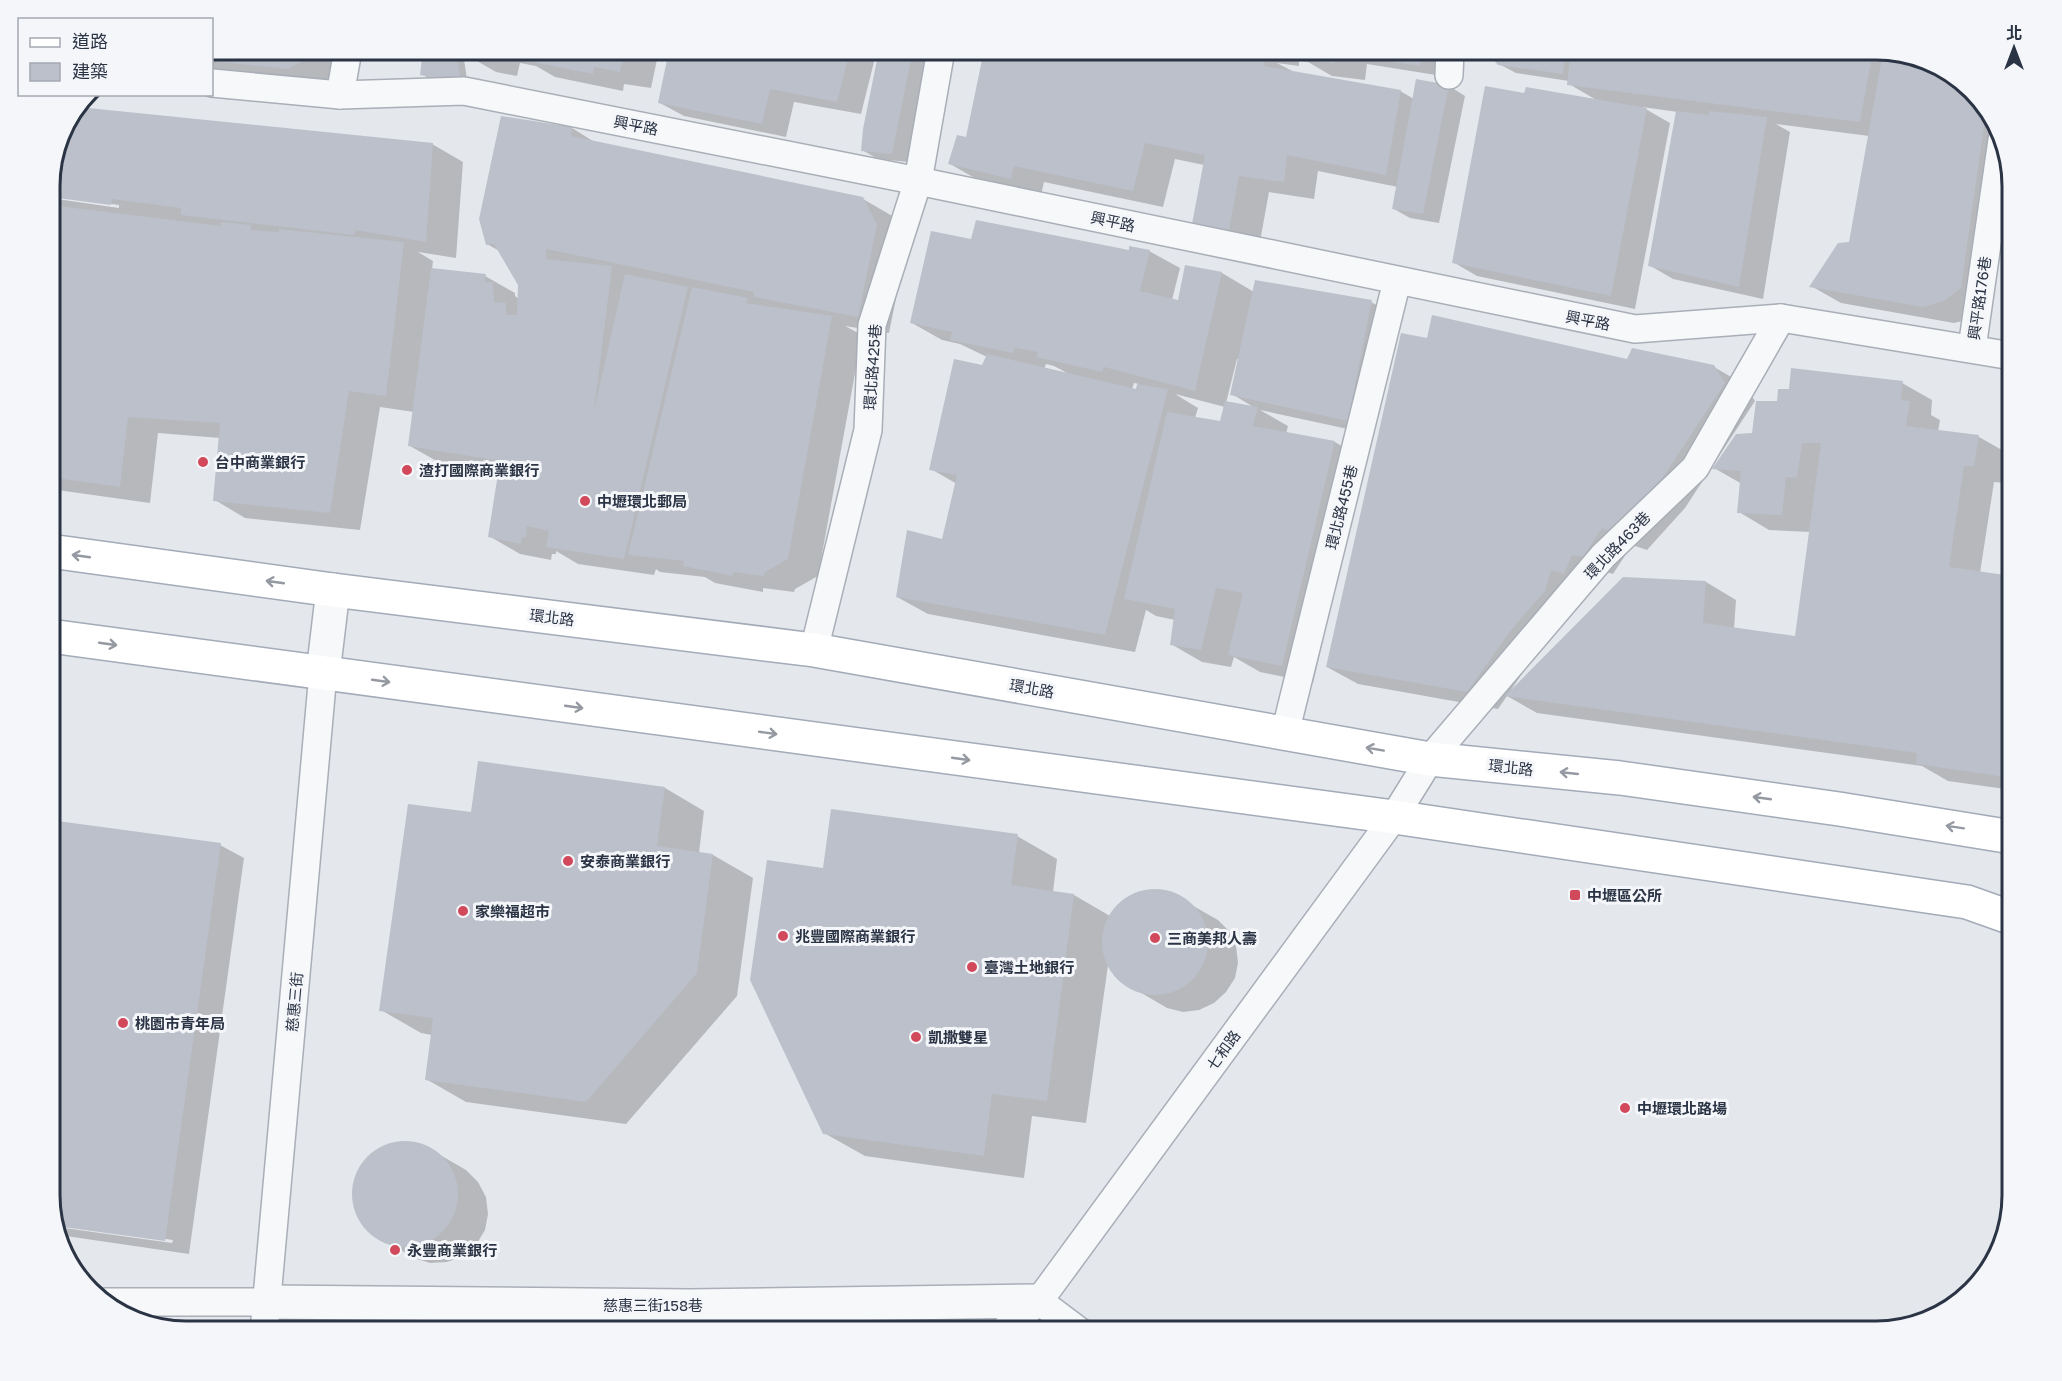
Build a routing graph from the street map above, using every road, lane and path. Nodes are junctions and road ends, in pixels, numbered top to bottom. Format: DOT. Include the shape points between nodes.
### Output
graph roads {
  1 [pos="346,60"];
  2 [pos="939,60"];
  3 [pos="213,83"];
  4 [pos="340,94"];
  5 [pos="1999,159"];
  6 [pos="918,180"];
  7 [pos="1397,281"];
  8 [pos="1781,318"];
  9 [pos="1972,348"];
  10 [pos="2002,354"];
  11 [pos="60,552"];
  12 [pos="333,590"];
  13 [pos="60,637"];
  14 [pos="814,650"];
  15 [pos="323,673"];
  16 [pos="1285,733"];
  17 [pos="1430,759"];
  18 [pos="1394,817"];
  19 [pos="2002,835"];
  20 [pos="2002,914"];
  21 [pos="1039,1301"];
  22 [pos="122,1304"];
  23 [pos="266,1317"];
  24 [pos="1016,1321"];
  25 [pos="1065,1321"];
  1 -- 4 [label="lane"];
  2 -- 6 [label="lane, 環北路425巷"];
  3 -- 4 [label="lane, 興平路"];
  4 -- 6 [label="lane, 興平路" via="464,91"];
  5 -- 9 [label="lane, 興平路176巷"];
  6 -- 7 [label="lane, 興平路"];
  6 -- 14 [label="lane, 環北路425巷" via="872,325 868,430"];
  7 -- 8 [label="lane, 興平路" via="1635,329"];
  7 -- 16 [label="lane, 環北路455巷"];
  8 -- 9 [label="lane, 興平路"];
  8 -- 17 [label="lane, 環北路463巷" via="1695,468 1603,556"];
  9 -- 10 [label="lane, 興平路"];
  12 -- 11 [label="main road, 環北路, one-way"];
  12 -- 14 [label="main road, 環北路"];
  12 -- 15 [label="street"];
  13 -- 15 [label="main road, one-way"];
  14 -- 16 [label="main road, 環北路"];
  15 -- 18 [label="main road, one-way"];
  15 -- 23 [label="lane, 慈惠三街"];
  17 -- 16 [label="main road, 環北路, one-way"];
  17 -- 18 [label="lane, 七和路"];
  19 -- 17 [label="main road, 環北路, one-way" via="1631,780"];
  18 -- 20 [label="main road" via="1967,902"];
  18 -- 21 [label="lane, 七和路"];
  21 -- 23 [label="street, 慈惠三街158巷"];
  21 -- 24 [label="lane, 七和路"];
  21 -- 25 [label="lane"];
  22 -- 23 [label="lane"];
}
